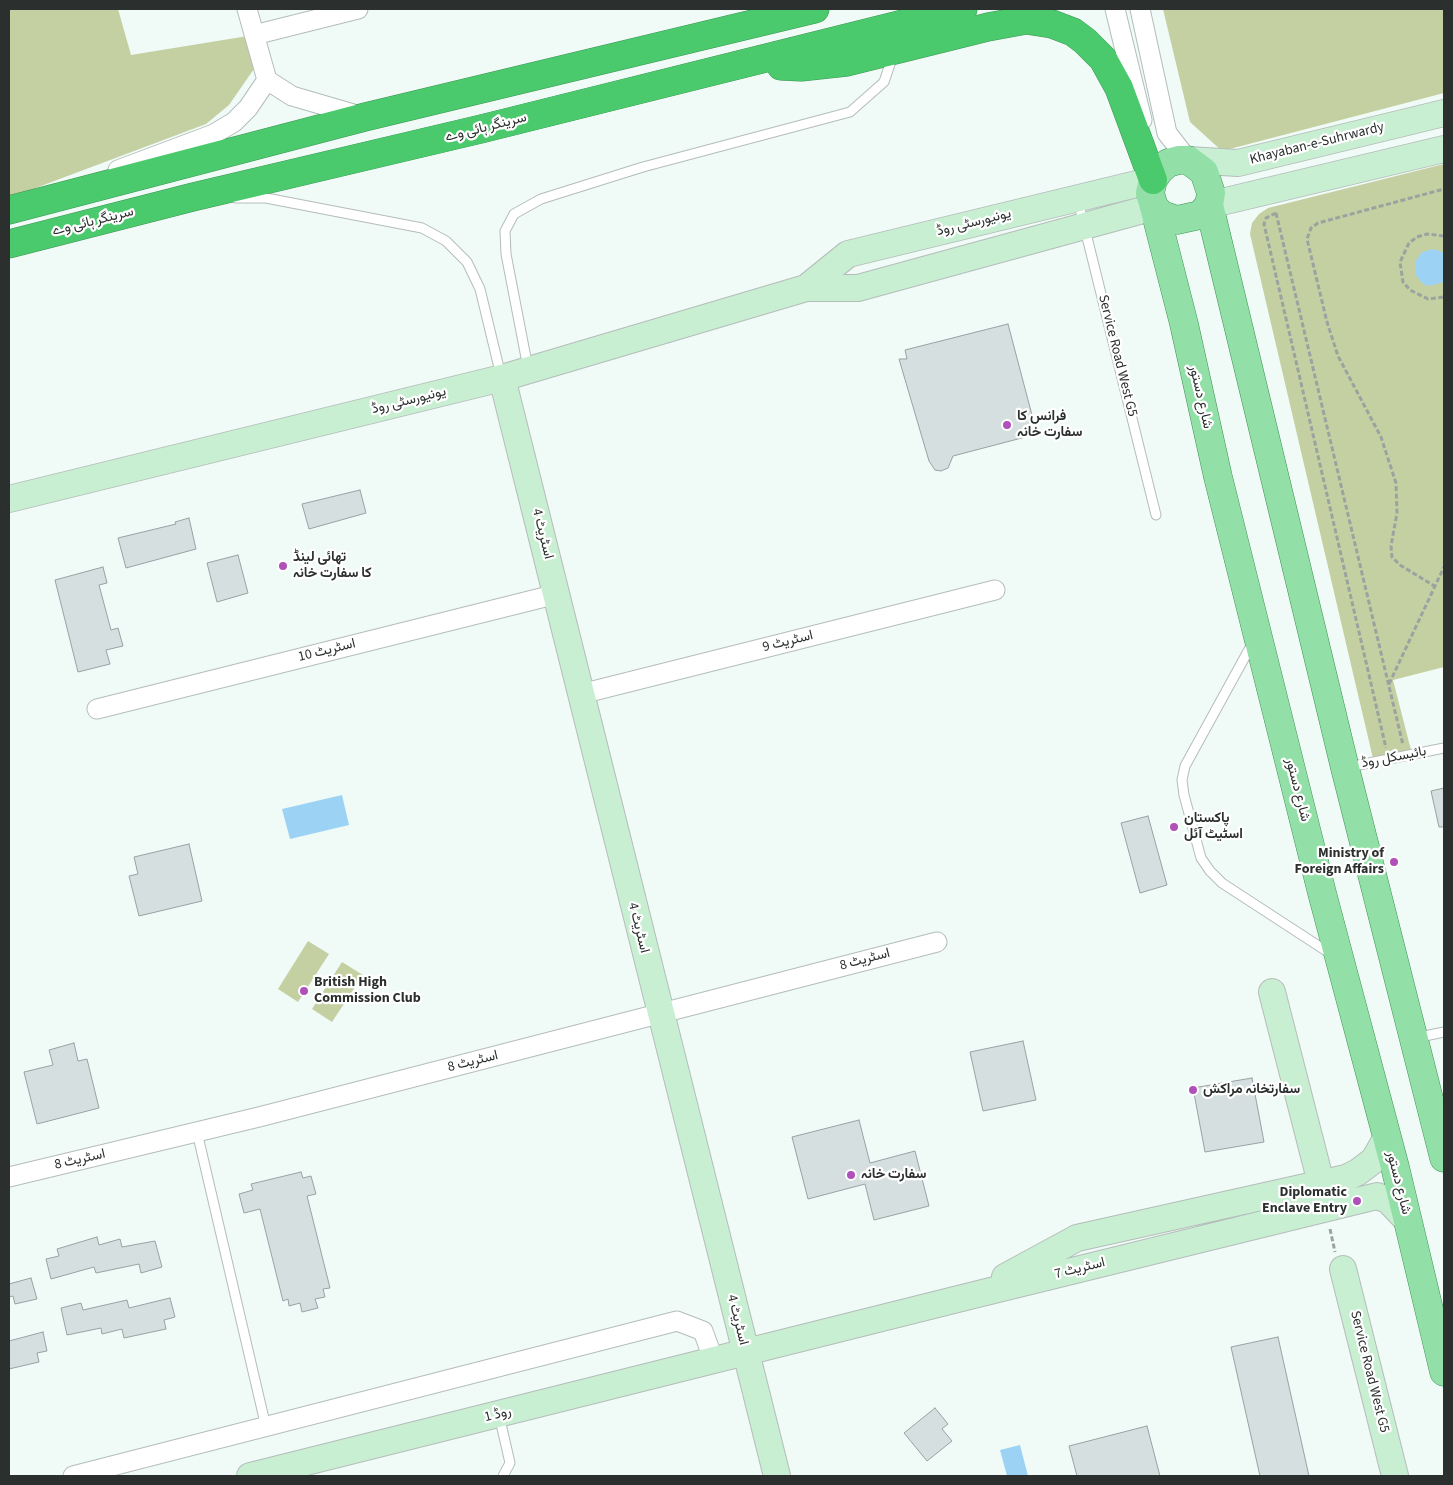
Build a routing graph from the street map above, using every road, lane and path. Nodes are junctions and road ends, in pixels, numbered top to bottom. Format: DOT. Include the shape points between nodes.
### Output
graph roads {
  1 [pos="247,9"];
  2 [pos="358,9"];
  3 [pos="815,9"];
  4 [pos="963,9"];
  5 [pos="1114,9"];
  6 [pos="1140,9"];
  7 [pos="254,35"];
  8 [pos="895,50"];
  9 [pos="741,64"];
  10 [pos="267,80"];
  11 [pos="1444,113"];
  12 [pos="365,117"];
  13 [pos="1444,149"];
  14 [pos="1285,152"];
  15 [pos="1188,160"];
  16 [pos="1156,175"];
  17 [pos="1294,185"];
  18 [pos="1444,189"];
  19 [pos="193,197"];
  20 [pos="1078,198"];
  21 [pos="1209,205"];
  22 [pos="1154,207"];
  23 [pos="9,210"];
  24 [pos="1284,211"];
  25 [pos="1276,213"];
  26 [pos="1085,227"];
  27 [pos="1444,236"];
  28 [pos="9,244"];
  29 [pos="806,288"];
  30 [pos="1444,297"];
  31 [pos="529,371"];
  32 [pos="502,378"];
  33 [pos="9,499"];
  34 [pos="1156,515"];
  35 [pos="1444,567"];
  36 [pos="1436,586"];
  37 [pos="995,590"];
  38 [pos="558,594"];
  39 [pos="1258,634"];
  40 [pos="1389,685"];
  41 [pos="581,694"];
  42 [pos="97,709"];
  43 [pos="1444,748"];
  44 [pos="1406,756"];
  45 [pos="1389,759"];
  46 [pos="1345,768"];
  47 [pos="937,942"];
  48 [pos="1340,959"];
  49 [pos="1272,992"];
  50 [pos="659,1014"];
  51 [pos="1444,1032"];
  52 [pos="1414,1038"];
  53 [pos="197,1132"];
  54 [pos="1387,1137"];
  55 [pos="1444,1158"];
  56 [pos="9,1177"];
  57 [pos="1321,1183"];
  58 [pos="1314,1212"];
  59 [pos="1408,1220"];
  60 [pos="1340,1263"];
  61 [pos="974,1295"];
  62 [pos="745,1353"];
  63 [pos="714,1361"];
  64 [pos="1444,1372"];
  65 [pos="499,1415"];
  66 [pos="266,1427"];
  67 [pos="73,1476"];
  68 [pos="250,1476"];
  69 [pos="503,1476"];
  70 [pos="777,1476"];
  71 [pos="1395,1476"];
  1 -- 7 [label="street"];
  2 -- 7 [label="street"];
  3 -- 12 [label="highway"];
  4 -- 9 [label="highway, سرینگر ہائی وے"];
  5 -- 16 [label="street"];
  6 -- 15 [label="street" via="1167,133"];
  7 -- 10 [label="street"];
  8 -- 9 [label="highway" via="847,62 801,67"];
  8 -- 16 [label="highway" via="1026,20 1074,32 1103,60"];
  8 -- 31 [label="lane" via="884,82 850,112 643,167 541,199 514,214 505,231 506,254"];
  9 -- 19 [label="highway, سرینگر ہائی وے"];
  10 -- 12 [label="street" via="292,96"];
  10 -- 23 [label="street" via="248,108 234,122 214,134"];
  11 -- 14 [label="street, Khayaban-e-Suhrwardy"];
  12 -- 23 [label="highway"];
  13 -- 17 [label="street"];
  14 -- 15 [label="street, Khayaban-e-Suhrwardy" via="1238,163"];
  14 -- 17 [label="street"];
  15 -- 16 [label="main road" via="1168,163"];
  15 -- 21 [label="main road" via="1204,172 1211,193"];
  16 -- 20 [label="street, یونیورسٹی روڈ"];
  16 -- 22 [label="main road" via="1150,193"];
  17 -- 21 [label="street"];
  18 -- 36 [label="path" via="1318,223 1307,239 1338,356 1381,437 1396,484 1397,513 1392,557"];
  19 -- 28 [label="highway, سرینگر ہائی وے"];
  19 -- 32 [label="lane" via="284,201 422,228 446,241 467,262 480,289"];
  20 -- 26 [label="lane, Service Road West G5"];
  20 -- 29 [label="street, یونیورسٹی روڈ" via="848,254"];
  21 -- 22 [label="main road" via="1200,215 1177,220 1162,215"];
  21 -- 46 [label="main road"];
  22 -- 26 [label="street, یونیورسٹی روڈ"];
  22 -- 39 [label="main road, شارع دستور"];
  24 -- 25 [label="path"];
  25 -- 40 [label="path"];
  25 -- 45 [label="path" via="1266,218 1264,224"];
  26 -- 29 [label="street, یونیورسٹی روڈ" via="858,288"];
  26 -- 34 [label="lane, Service Road West G5"];
  27 -- 30 [label="path" via="1427,234 1417,238 1409,243 1400,262 1404,282 1410,290 1428,299"];
  29 -- 31 [label="street, یونیورسٹی روڈ"];
  31 -- 32 [label="street, یونیورسٹی روڈ"];
  32 -- 33 [label="street, یونیورسٹی روڈ"];
  32 -- 38 [label="street, اسٹریٹ 4"];
  35 -- 36 [label="path"];
  36 -- 40 [label="path"];
  37 -- 41 [label="street, اسٹریٹ 9"];
  38 -- 41 [label="street, اسٹریٹ 4"];
  38 -- 42 [label="street, اسٹریٹ 10"];
  39 -- 48 [label="main road, شارع دستور"];
  39 -- 48 [label="lane" via="1185,766 1182,780 1184,795 1201,858 1210,871 1222,883"];
  40 -- 44 [label="path"];
  41 -- 50 [label="street, اسٹریٹ 4"];
  43 -- 44 [label="lane, بائیسکل روڈ"];
  44 -- 45 [label="lane, بائیسکل روڈ"];
  45 -- 46 [label="lane, بائیسکل روڈ"];
  46 -- 52 [label="main road"];
  47 -- 50 [label="street, اسٹریٹ 8"];
  48 -- 54 [label="main road, شارع دستور"];
  49 -- 57 [label="street"];
  50 -- 53 [label="street, اسٹریٹ 8"];
  50 -- 62 [label="street, اسٹریٹ 4"];
  51 -- 52 [label="lane"];
  52 -- 55 [label="main road"];
  53 -- 56 [label="street, اسٹریٹ 8"];
  53 -- 66 [label="lane"];
  54 -- 57 [label="street" via="1374,1160 1358,1172"];
  54 -- 59 [label="main road, شارع دستور"];
  57 -- 61 [label="street" via="1077,1238"];
  58 -- 59 [label="street, اسٹریٹ 7" via="1377,1196 1388,1200"];
  58 -- 60 [label="path" via="1314,1226 1330,1229"];
  58 -- 61 [label="street, اسٹریٹ 7"];
  59 -- 64 [label="main road, شارع دستور"];
  60 -- 71 [label="street, Service Road West G5"];
  61 -- 62 [label="street, اسٹریٹ 7"];
  62 -- 63 [label="street, روڈ 1"];
  62 -- 70 [label="street, اسٹریٹ 4"];
  63 -- 65 [label="street, روڈ 1"];
  63 -- 66 [label="street" via="703,1331 677,1321"];
  65 -- 68 [label="street, روڈ 1"];
  65 -- 69 [label="lane" via="510,1463"];
  66 -- 67 [label="street"];
}
